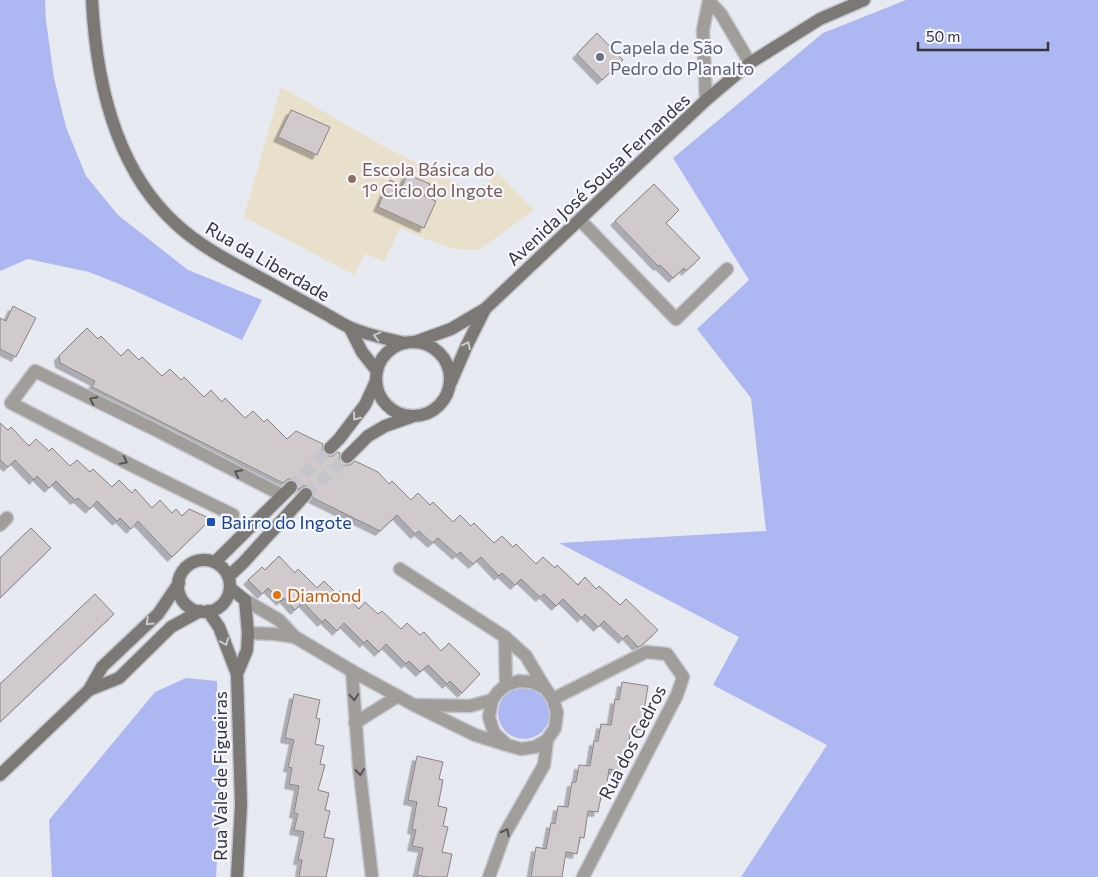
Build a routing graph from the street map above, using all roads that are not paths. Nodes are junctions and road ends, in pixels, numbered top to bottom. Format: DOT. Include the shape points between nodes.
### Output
graph roads {
  1 [pos="92,0"];
  2 [pos="864,0"];
  3 [pos="709,1"];
  4 [pos="750,63"];
  5 [pos="706,100"];
  6 [pos="580,220"];
  7 [pos="727,270"];
  8 [pos="485,309"];
  9 [pos="350,328"];
  10 [pos="410,343"];
  11 [pos="376,376"];
  12 [pos="451,382"];
  13 [pos="411,416"];
  14 [pos="330,448"];
  15 [pos="347,457"];
  16 [pos="306,494"];
  17 [pos="233,515"];
  18 [pos="215,562"];
  19 [pos="400,569"];
  20 [pos="229,582"];
  21 [pos="178,583"];
  22 [pos="245,600"];
  23 [pos="204,611"];
  24 [pos="248,633"];
  25 [pos="295,637"];
  26 [pos="505,637"];
  27 [pos="352,671"];
  28 [pos="237,674"];
  29 [pos="506,685"];
  30 [pos="545,688"];
  31 [pos="89,690"];
  32 [pos="398,696"];
  33 [pos="553,699"];
  34 [pos="492,700"];
  35 [pos="414,705"];
  36 [pos="356,723"];
  37 [pos="547,740"];
  38 [pos="507,745"];
  39 [pos="0,775"];
  40 [pos="236,877"];
  41 [pos="372,877"];
  42 [pos="489,877"];
  43 [pos="583,877"];
  1 -- 9 [label="street, Rua da Liberdade" via="100,76 111,119 129,163 151,199 208,249"];
  2 -- 4 [label="street, Avenida José Sousa Fernandes" via="820,19"];
  3 -- 4 [label="street" via="721,14"];
  3 -- 5 [label="street" via="702,30"];
  4 -- 5 [label="street, Avenida José Sousa Fernandes"];
  5 -- 6 [label="street, Avenida José Sousa Fernandes"];
  6 -- 7 [label="street" via="676,319"];
  6 -- 8 [label="street, Avenida José Sousa Fernandes"];
  8 -- 10 [label="street, Avenida José Sousa Fernandes" via="451,329"];
  12 -- 8 [label="street, Avenida José Sousa Fernandes, one-way"];
  10 -- 9 [label="street, Rua da Liberdade, one-way"];
  9 -- 11 [label="street"];
  10 -- 11 [label="street" via="387,353"];
  10 -- 12 [label="street" via="437,350 445,359"];
  11 -- 13 [label="street" via="381,399 387,406 402,415"];
  11 -- 14 [label="street, one-way" via="365,406"];
  12 -- 13 [label="street" via="448,393 434,411"];
  13 -- 15 [label="street" via="368,436"];
  16 -- 20 [label="street"];
  18 -- 17 [label="street, one-way" via="286,491 35,371 11,403"];
  18 -- 20 [label="street" via="221,566"];
  18 -- 21 [label="street" via="200,560 192,563 181,574"];
  19 -- 26 [label="street"];
  20 -- 22 [label="street"];
  20 -- 23 [label="street" via="228,596 223,604"];
  21 -- 23 [label="street" via="186,604"];
  21 -- 31 [label="street, one-way" via="158,614 102,667"];
  22 -- 24 [label="street, Rua Vale de Figueiras"];
  22 -- 25 [label="street" via="279,620"];
  23 -- 28 [label="street, Rua Vale de Figueiras, one-way" via="218,627"];
  23 -- 31 [label="street" via="171,627 119,678"];
  24 -- 25 [label="street"];
  24 -- 28 [label="street, Rua Vale de Figueiras" via="247,650"];
  25 -- 27 [label="street"];
  26 -- 29 [label="street"];
  26 -- 30 [label="street" via="526,656"];
  27 -- 32 [label="street"];
  27 -- 36 [label="street, one-way"];
  28 -- 40 [label="street, Rua Vale de Figueiras" via="240,806"];
  29 -- 30 [label="street" via="532,682"];
  29 -- 34 [label="street"];
  30 -- 33 [label="street"];
  31 -- 39 [label="street"];
  32 -- 35 [label="street"];
  32 -- 36 [label="street"];
  33 -- 37 [label="street" via="557,713 555,728"];
  33 -- 43 [label="street, Rua dos Cedros" via="646,652 667,654 682,677 677,695"];
  34 -- 35 [label="street" via="470,706"];
  34 -- 38 [label="street" via="491,725 494,733"];
  35 -- 38 [label="street" via="475,735"];
  36 -- 41 [label="street, one-way"];
  37 -- 38 [label="street" via="535,747 520,749"];
  42 -- 37 [label="street, one-way" via="504,835 544,765"];
}
